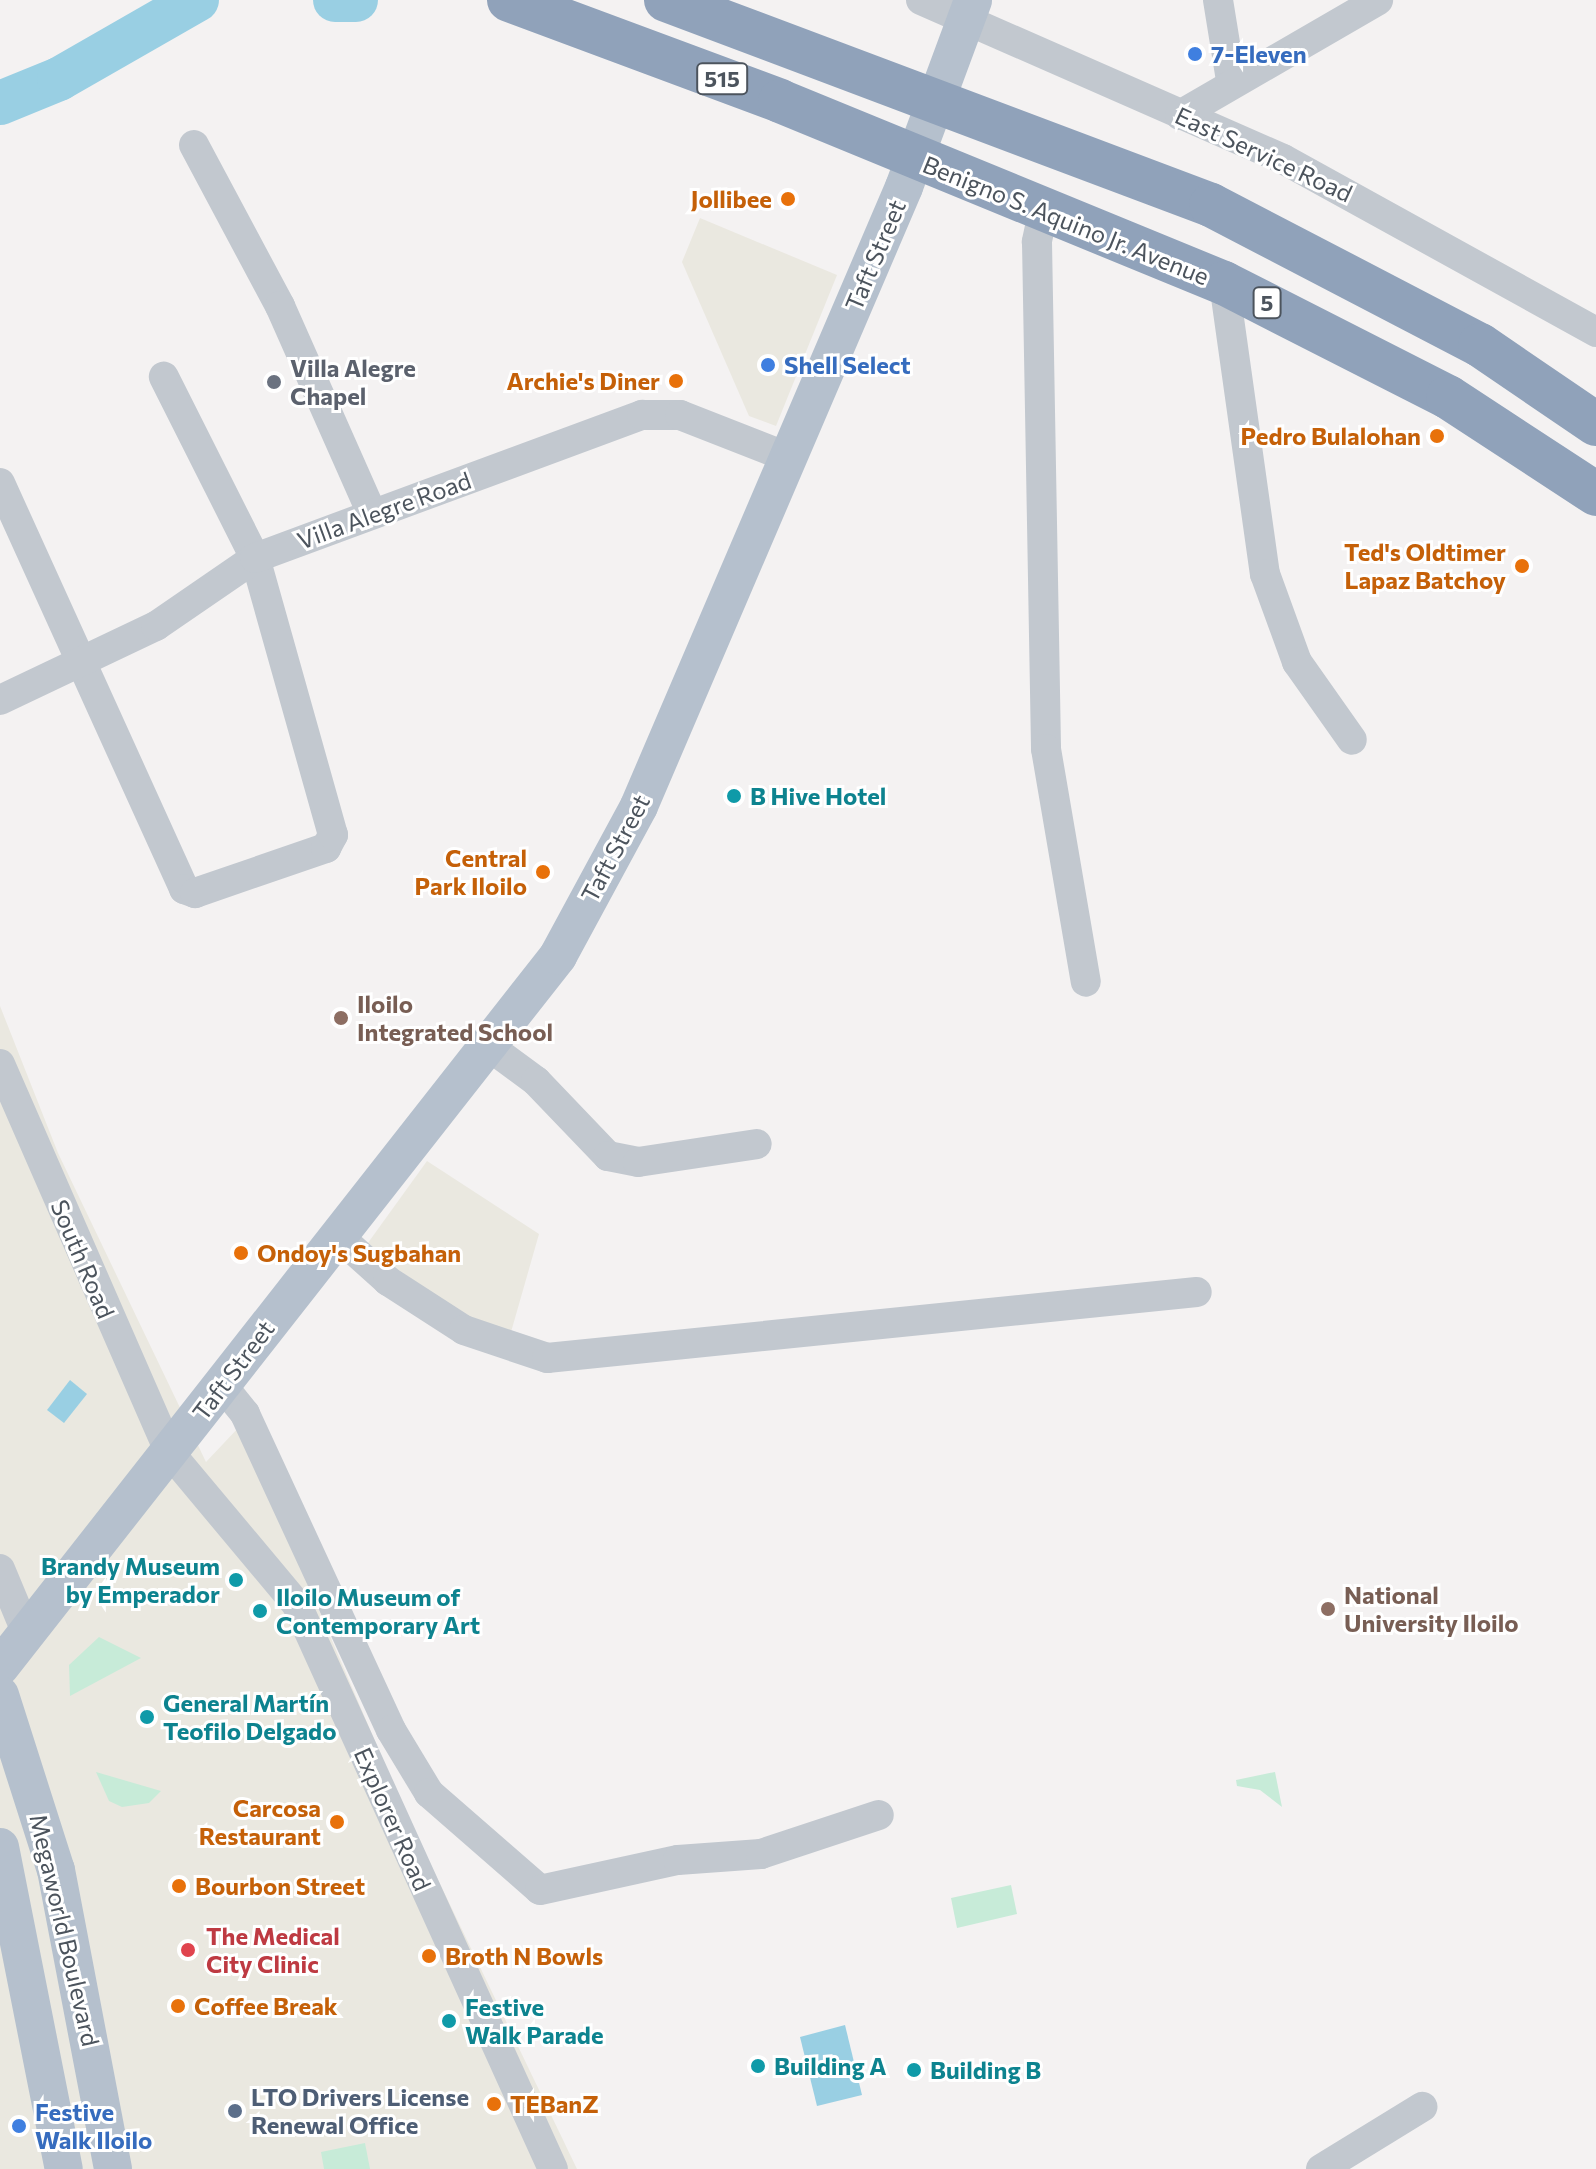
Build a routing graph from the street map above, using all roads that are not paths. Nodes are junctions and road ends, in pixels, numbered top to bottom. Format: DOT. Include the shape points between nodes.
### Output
graph roads {
  1 [pos="666,0"];
  2 [pos="921,0"];
  3 [pos="1218,0"];
  4 [pos="1378,0"];
  5 [pos="518,3"];
  6 [pos="971,8"];
  7 [pos="1231,80"];
  8 [pos="937,103"];
  9 [pos="1180,115"];
  10 [pos="194,145"];
  11 [pos="915,159"];
  12 [pos="1044,208"];
  13 [pos="1224,283"];
  14 [pos="1596,332"];
  15 [pos="164,377"];
  16 [pos="1596,424"];
  17 [pos="790,458"];
  18 [pos="0,483"];
  19 [pos="1596,494"];
  20 [pos="372,514"];
  21 [pos="255,558"];
  22 [pos="83,666"];
  23 [pos="0,700"];
  24 [pos="1352,740"];
  25 [pos="1086,982"];
  26 [pos="487,1045"];
  27 [pos="0,1064"];
  28 [pos="8,1107"];
  29 [pos="757,1144"];
  30 [pos="337,1235"];
  31 [pos="1197,1292"];
  32 [pos="221,1384"];
  33 [pos="170,1453"];
  34 [pos="0,1569"];
  35 [pos="27,1634"];
  36 [pos="0,1667"];
  37 [pos="0,1695"];
  38 [pos="879,1815"];
  39 [pos="49,1843"];
  40 [pos="1,1850"];
  41 [pos="1422,2107"];
  42 [pos="64,2169"];
  43 [pos="113,2169"];
  44 [pos="553,2169"];
  45 [pos="1321,2169"];
  1 -- 8 [label="highway, 515"];
  2 -- 6 [label="street, East Service Road"];
  3 -- 7 [label="street"];
  4 -- 7 [label="street"];
  5 -- 11 [label="highway, Benigno S. Aquino Jr. Avenue / 515"];
  6 -- 8 [label="main road, Taft Street"];
  6 -- 9 [label="street, East Service Road"];
  7 -- 9 [label="street"];
  8 -- 11 [label="main road, Taft Street"];
  8 -- 16 [label="highway" via="1238,218 1480,345"];
  9 -- 14 [label="street, East Service Road" via="1369,203"];
  10 -- 20 [label="street" via="280,306"];
  11 -- 12 [label="highway, Benigno S. Aquino Jr. Avenue / 5"];
  11 -- 17 [label="main road, Taft Street"];
  12 -- 13 [label="highway, Benigno S. Aquino Jr. Avenue / 5"];
  12 -- 25 [label="street" via="1037,242 1046,749"];
  13 -- 19 [label="highway, Benigno S. Aquino Jr. Avenue / 5" via="1448,397"];
  13 -- 24 [label="street" via="1265,574 1297,662"];
  15 -- 21 [label="street"];
  17 -- 20 [label="street, Villa Alegre Road" via="661,412"];
  17 -- 26 [label="main road, Taft Street" via="639,806 558,956"];
  18 -- 22 [label="street"];
  20 -- 21 [label="street, Villa Alegre Road"];
  21 -- 22 [label="street, Villa Alegre Road"];
  21 -- 22 [label="street" via="330,824 326,848 195,893 184,889"];
  22 -- 23 [label="street, Villa Alegre Road"];
  26 -- 29 [label="street" via="536,1081 608,1156 638,1162"];
  26 -- 30 [label="main road, Taft Street"];
  27 -- 28 [label="street, South Road"];
  28 -- 33 [label="street, South Road"];
  30 -- 31 [label="street" via="388,1281 464,1330 547,1358"];
  30 -- 32 [label="main road, Taft Street"];
  32 -- 33 [label="main road, Taft Street"];
  32 -- 38 [label="street" via="245,1414 391,1730 429,1793 540,1890 678,1860 761,1854"];
  33 -- 35 [label="main road, Taft Street"];
  33 -- 44 [label="street, Explorer Road" via="297,1605"];
  34 -- 35 [label="street"];
  35 -- 36 [label="main road, Taft Street"];
  37 -- 39 [label="main road, Megaworld Boulevard"];
  39 -- 40 [label="main road" via="37,1828 22,1826 7,1833"];
  39 -- 43 [label="main road, Megaworld Boulevard"];
  40 -- 42 [label="main road, Megaworld Boulevard"];
  41 -- 45 [label="street"];
}
